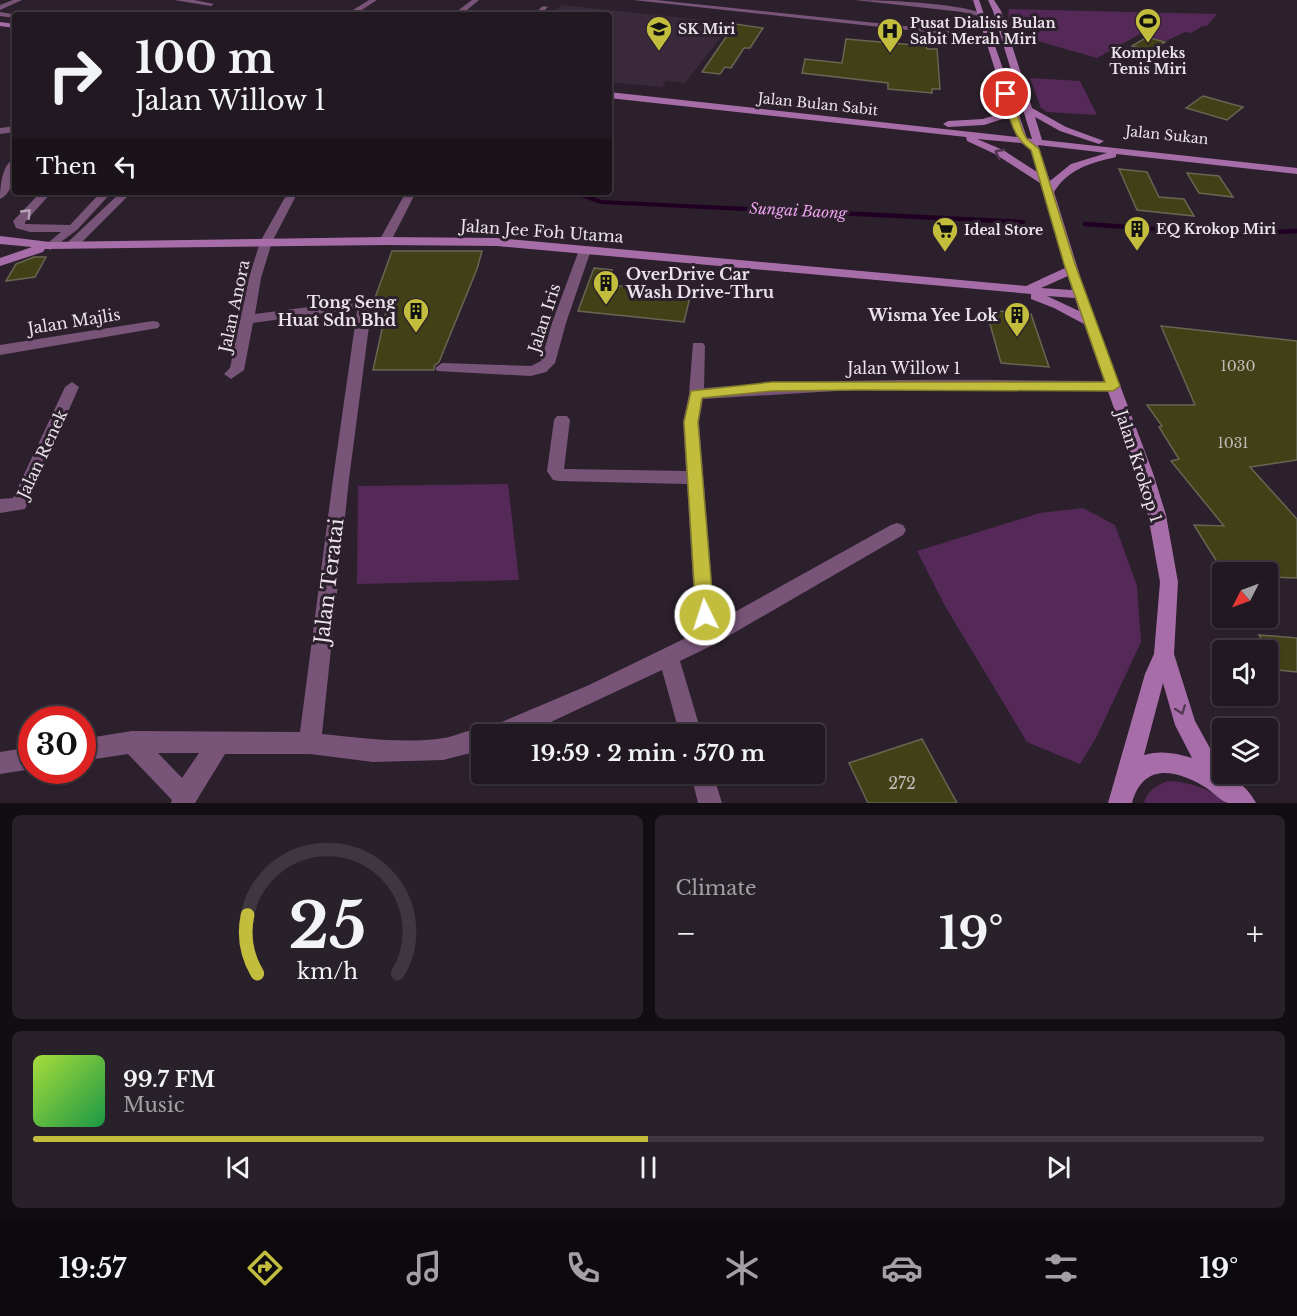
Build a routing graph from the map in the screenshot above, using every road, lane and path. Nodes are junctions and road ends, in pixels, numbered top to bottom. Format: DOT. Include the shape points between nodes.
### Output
graph roads {
  1 [pos="19,0"];
  2 [pos="177,0"];
  3 [pos="374,0"];
  4 [pos="476,0"];
  5 [pos="636,0"];
  6 [pos="741,0"];
  7 [pos="989,0"];
  8 [pos="213,2"];
  9 [pos="298,7"];
  10 [pos="545,7"];
  11 [pos="0,8"];
  12 [pos="979,8"];
  13 [pos="855,9"];
  14 [pos="734,10"];
  15 [pos="201,11"];
  16 [pos="292,12"];
  17 [pos="354,12"];
  18 [pos="460,12"];
  19 [pos="539,12"];
  20 [pos="971,35"];
  21 [pos="612,87"];
  22 [pos="612,95"];
  23 [pos="1026,108"];
  24 [pos="1012,113"];
  25 [pos="948,128"];
  26 [pos="1021,136"];
  27 [pos="1035,141"];
  28 [pos="1099,141"];
  29 [pos="1127,153"];
  30 [pos="1297,162"];
  31 [pos="1297,171"];
  32 [pos="11,178"];
  33 [pos="1043,181"];
  34 [pos="1047,194"];
  35 [pos="44,195"];
  36 [pos="105,195"];
  37 [pos="124,195"];
  38 [pos="291,195"];
  39 [pos="409,195"];
  40 [pos="0,196"];
  41 [pos="98,203"];
  42 [pos="115,203"];
  43 [pos="73,228"];
  44 [pos="0,240"];
  45 [pos="385,241"];
  46 [pos="266,242"];
  47 [pos="72,245"];
  48 [pos="50,246"];
  49 [pos="585,250"];
  50 [pos="0,262"];
  51 [pos="1071,270"];
  52 [pos="1005,288"];
  53 [pos="1023,289"];
  54 [pos="1080,295"];
  55 [pos="248,319"];
  56 [pos="1090,322"];
  57 [pos="153,325"];
  58 [pos="698,346"];
  59 [pos="0,350"];
  60 [pos="442,368"];
  61 [pos="231,374"];
  62 [pos="1113,386"];
  63 [pos="72,387"];
  64 [pos="696,394"];
  65 [pos="562,420"];
  66 [pos="696,478"];
  67 [pos="0,506"];
  68 [pos="897,530"];
  69 [pos="706,638"];
  70 [pos="1164,654"];
  71 [pos="668,656"];
  72 [pos="523,724"];
  73 [pos="688,724"];
  74 [pos="132,742"];
  75 [pos="471,742"];
  76 [pos="310,743"];
  77 [pos="218,744"];
  78 [pos="96,748"];
  79 [pos="18,760"];
  80 [pos="0,763"];
  81 [pos="1212,773"];
  82 [pos="1212,778"];
  83 [pos="1126,779"];
  84 [pos="705,784"];
  85 [pos="1221,784"];
  86 [pos="184,800"];
  87 [pos="710,803"];
  88 [pos="1120,803"];
  89 [pos="1244,803"];
  1 -- 11 [label="street"];
  2 -- 8 [label="street"];
  3 -- 17 [label="street"];
  4 -- 18 [label="street"];
  5 -- 14 [label="street"];
  6 -- 14 [label="street"];
  7 -- 23 [label="main road, Jalan Krokop 1" via="997,11"];
  8 -- 15 [label="street"];
  9 -- 16 [label="street"];
  10 -- 19 [label="street"];
  12 -- 13 [label="street"];
  12 -- 24 [label="main road"];
  13 -- 14 [label="street"];
  13 -- 20 [label="street"];
  21 -- 25 [label="main road, Jalan Bulan Sabit"];
  22 -- 25 [label="main road, Jalan Bulan Sabit"];
  23 -- 27 [label="main road, Jalan Krokop 1"];
  23 -- 28 [label="main road" via="1063,129"];
  24 -- 25 [label="main road"];
  24 -- 26 [label="main road"];
  25 -- 26 [label="main road, Jalan Bulan Sabit"];
  33 -- 25 [label="main road, one-way" via="999,152"];
  26 -- 27 [label="main road, Jalan Bulan Sabit"];
  27 -- 28 [label="main road, Jalan Sukan"];
  27 -- 29 [label="main road, Jalan Sukan"];
  27 -- 33 [label="main road, Jalan Krokop 1"];
  28 -- 30 [label="main road, Jalan Sukan"];
  29 -- 31 [label="main road, Jalan Sukan"];
  29 -- 34 [label="main road" via="1083,162 1066,170 1058,175"];
  32 -- 40 [label="street"];
  33 -- 34 [label="main road, Jalan Krokop 1"];
  34 -- 51 [label="main road, Jalan Krokop 1"];
  43 -- 35 [label="street, one-way" via="20,226 19,221"];
  36 -- 41 [label="street"];
  37 -- 42 [label="street"];
  38 -- 46 [label="street, Jalan Anora"];
  39 -- 45 [label="street"];
  41 -- 42 [label="street"];
  41 -- 43 [label="street"];
  42 -- 47 [label="street"];
  43 -- 48 [label="street"];
  44 -- 48 [label="main road, Jalan Jee Foh Utama"];
  45 -- 46 [label="main road, Jalan Jee Foh Utama"];
  45 -- 49 [label="main road, Jalan Jee Foh Utama" via="497,242"];
  46 -- 47 [label="main road, Jalan Jee Foh Utama"];
  46 -- 55 [label="street, Jalan Anora"];
  47 -- 48 [label="main road, Jalan Jee Foh Utama"];
  48 -- 50 [label="main road"];
  49 -- 52 [label="main road, Jalan Jee Foh Utama"];
  49 -- 60 [label="street, Jalan Iris" via="548,363 541,369"];
  51 -- 53 [label="main road"];
  51 -- 54 [label="main road, Jalan Krokop 1"];
  52 -- 53 [label="main road, Jalan Jee Foh Utama"];
  52 -- 56 [label="main road" via="1041,297"];
  53 -- 54 [label="main road, Jalan Jee Foh Utama"];
  54 -- 56 [label="main road, Jalan Krokop 1"];
  55 -- 61 [label="street, Jalan Anora" via="237,370"];
  55 -- 76 [label="street, Jalan Teratai" via="356,306 364,311"];
  56 -- 62 [label="main road, Jalan Krokop 1"];
  57 -- 59 [label="street, Jalan Majlis"];
  58 -- 64 [label="street"];
  62 -- 64 [label="street, Jalan Willow 1" via="848,385"];
  62 -- 70 [label="main road, Jalan Krokop 1" via="1157,515 1169,582"];
  63 -- 67 [label="street, Jalan Renek" via="19,504"];
  64 -- 66 [label="street" via="691,422"];
  65 -- 66 [label="street" via="555,471 559,475"];
  66 -- 69 [label="street"];
  68 -- 69 [label="street"];
  69 -- 71 [label="street"];
  70 -- 81 [label="main road, one-way" via="1186,725"];
  70 -- 83 [label="main road"];
  71 -- 72 [label="street"];
  71 -- 73 [label="street"];
  74 -- 77 [label="street"];
  74 -- 78 [label="street"];
  74 -- 86 [label="street"];
  75 -- 76 [label="street" via="443,750 373,751"];
  76 -- 77 [label="street"];
  77 -- 86 [label="street"];
  79 -- 80 [label="street"];
  82 -- 83 [label="main road" via="1188,767 1162,762 1147,764"];
  83 -- 88 [label="main road"];
  84 -- 87 [label="street"];
  85 -- 89 [label="main road"];
}
